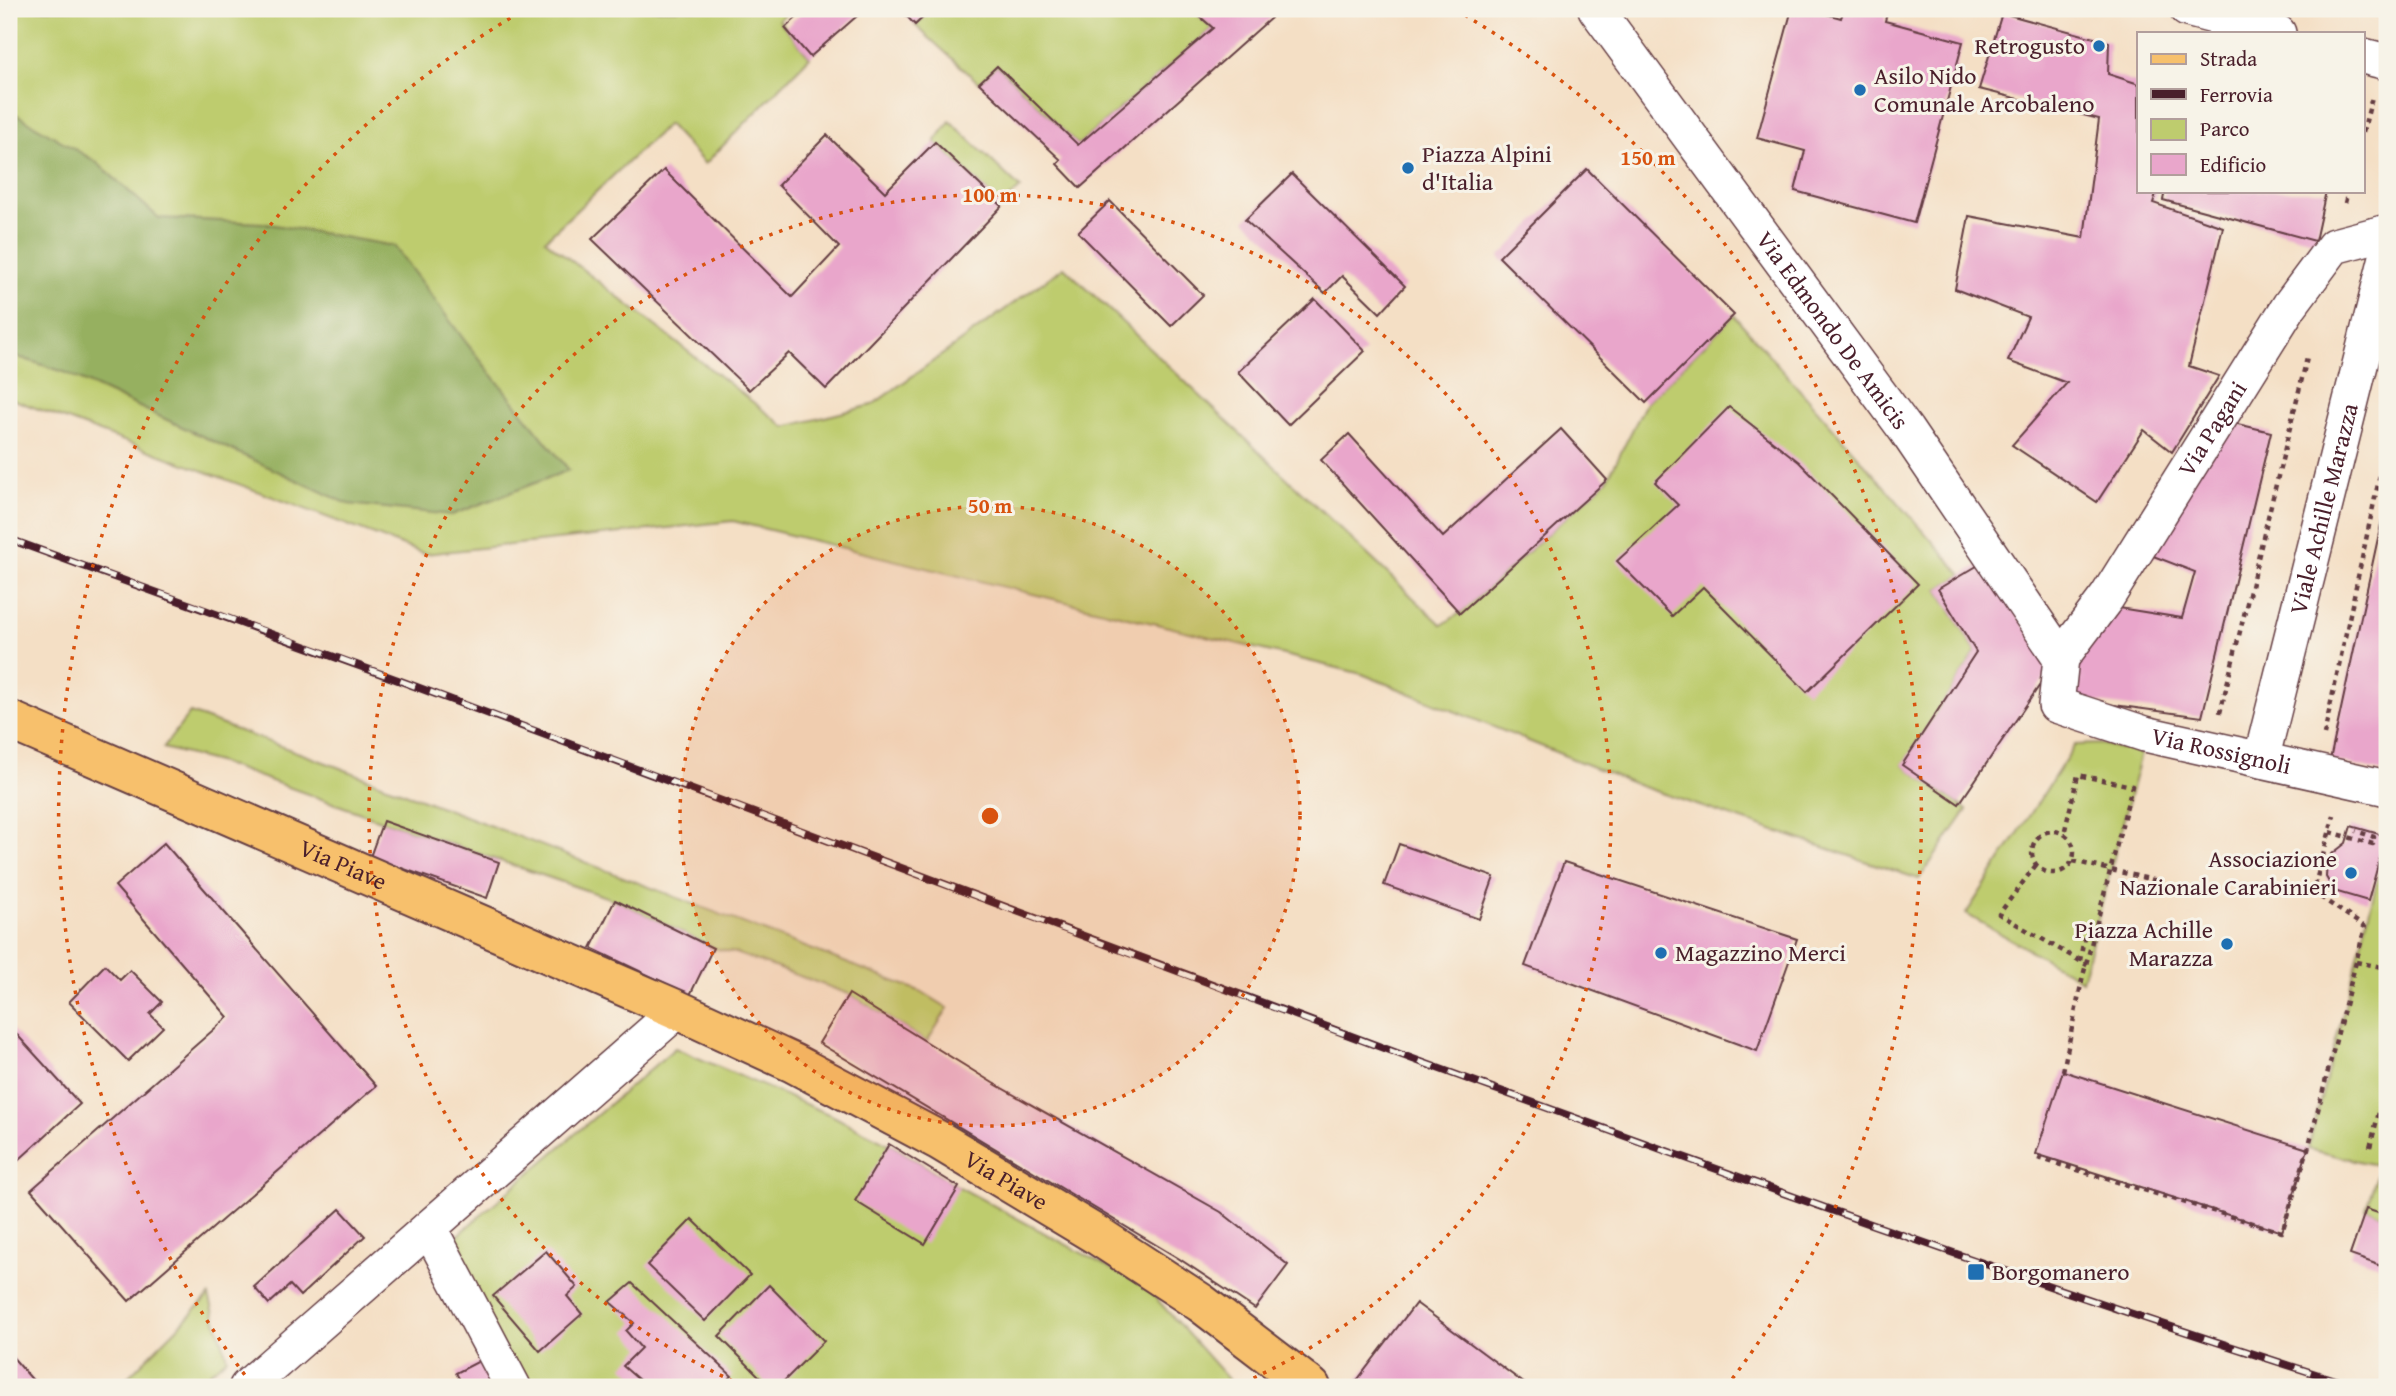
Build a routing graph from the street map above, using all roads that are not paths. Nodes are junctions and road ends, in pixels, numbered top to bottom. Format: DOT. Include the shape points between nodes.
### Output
graph roads {
  1 [pos="1596,9"];
  2 [pos="2187,9"];
  3 [pos="2274,32"];
  4 [pos="2364,56"];
  5 [pos="2387,62"];
  6 [pos="2387,232"];
  7 [pos="2387,257"];
  8 [pos="2061,658"];
  9 [pos="9,720"];
  10 [pos="2261,760"];
  11 [pos="2387,788"];
  12 [pos="678,1010"];
  13 [pos="429,1228"];
  14 [pos="247,1387"];
  15 [pos="513,1387"];
  16 [pos="1311,1387"];
  1 -- 8 [label="street, Via Edmondo De Amicis" via="1906,430"];
  2 -- 3 [label="street"];
  4 -- 5 [label="street"];
  6 -- 8 [label="street, Via Pagani" via="2334,246 2290,305 2107,597"];
  7 -- 10 [label="street, Viale Achille Marazza"];
  8 -- 10 [label="street, Via Rossignoli" via="2056,705 2145,734"];
  9 -- 12 [label="main road, Via Piave"];
  10 -- 11 [label="street, Via Rossignoli"];
  12 -- 13 [label="street"];
  12 -- 16 [label="main road, Via Piave" via="793,1063 1088,1230 1201,1303"];
  13 -- 14 [label="street"];
  13 -- 15 [label="street"];
}
